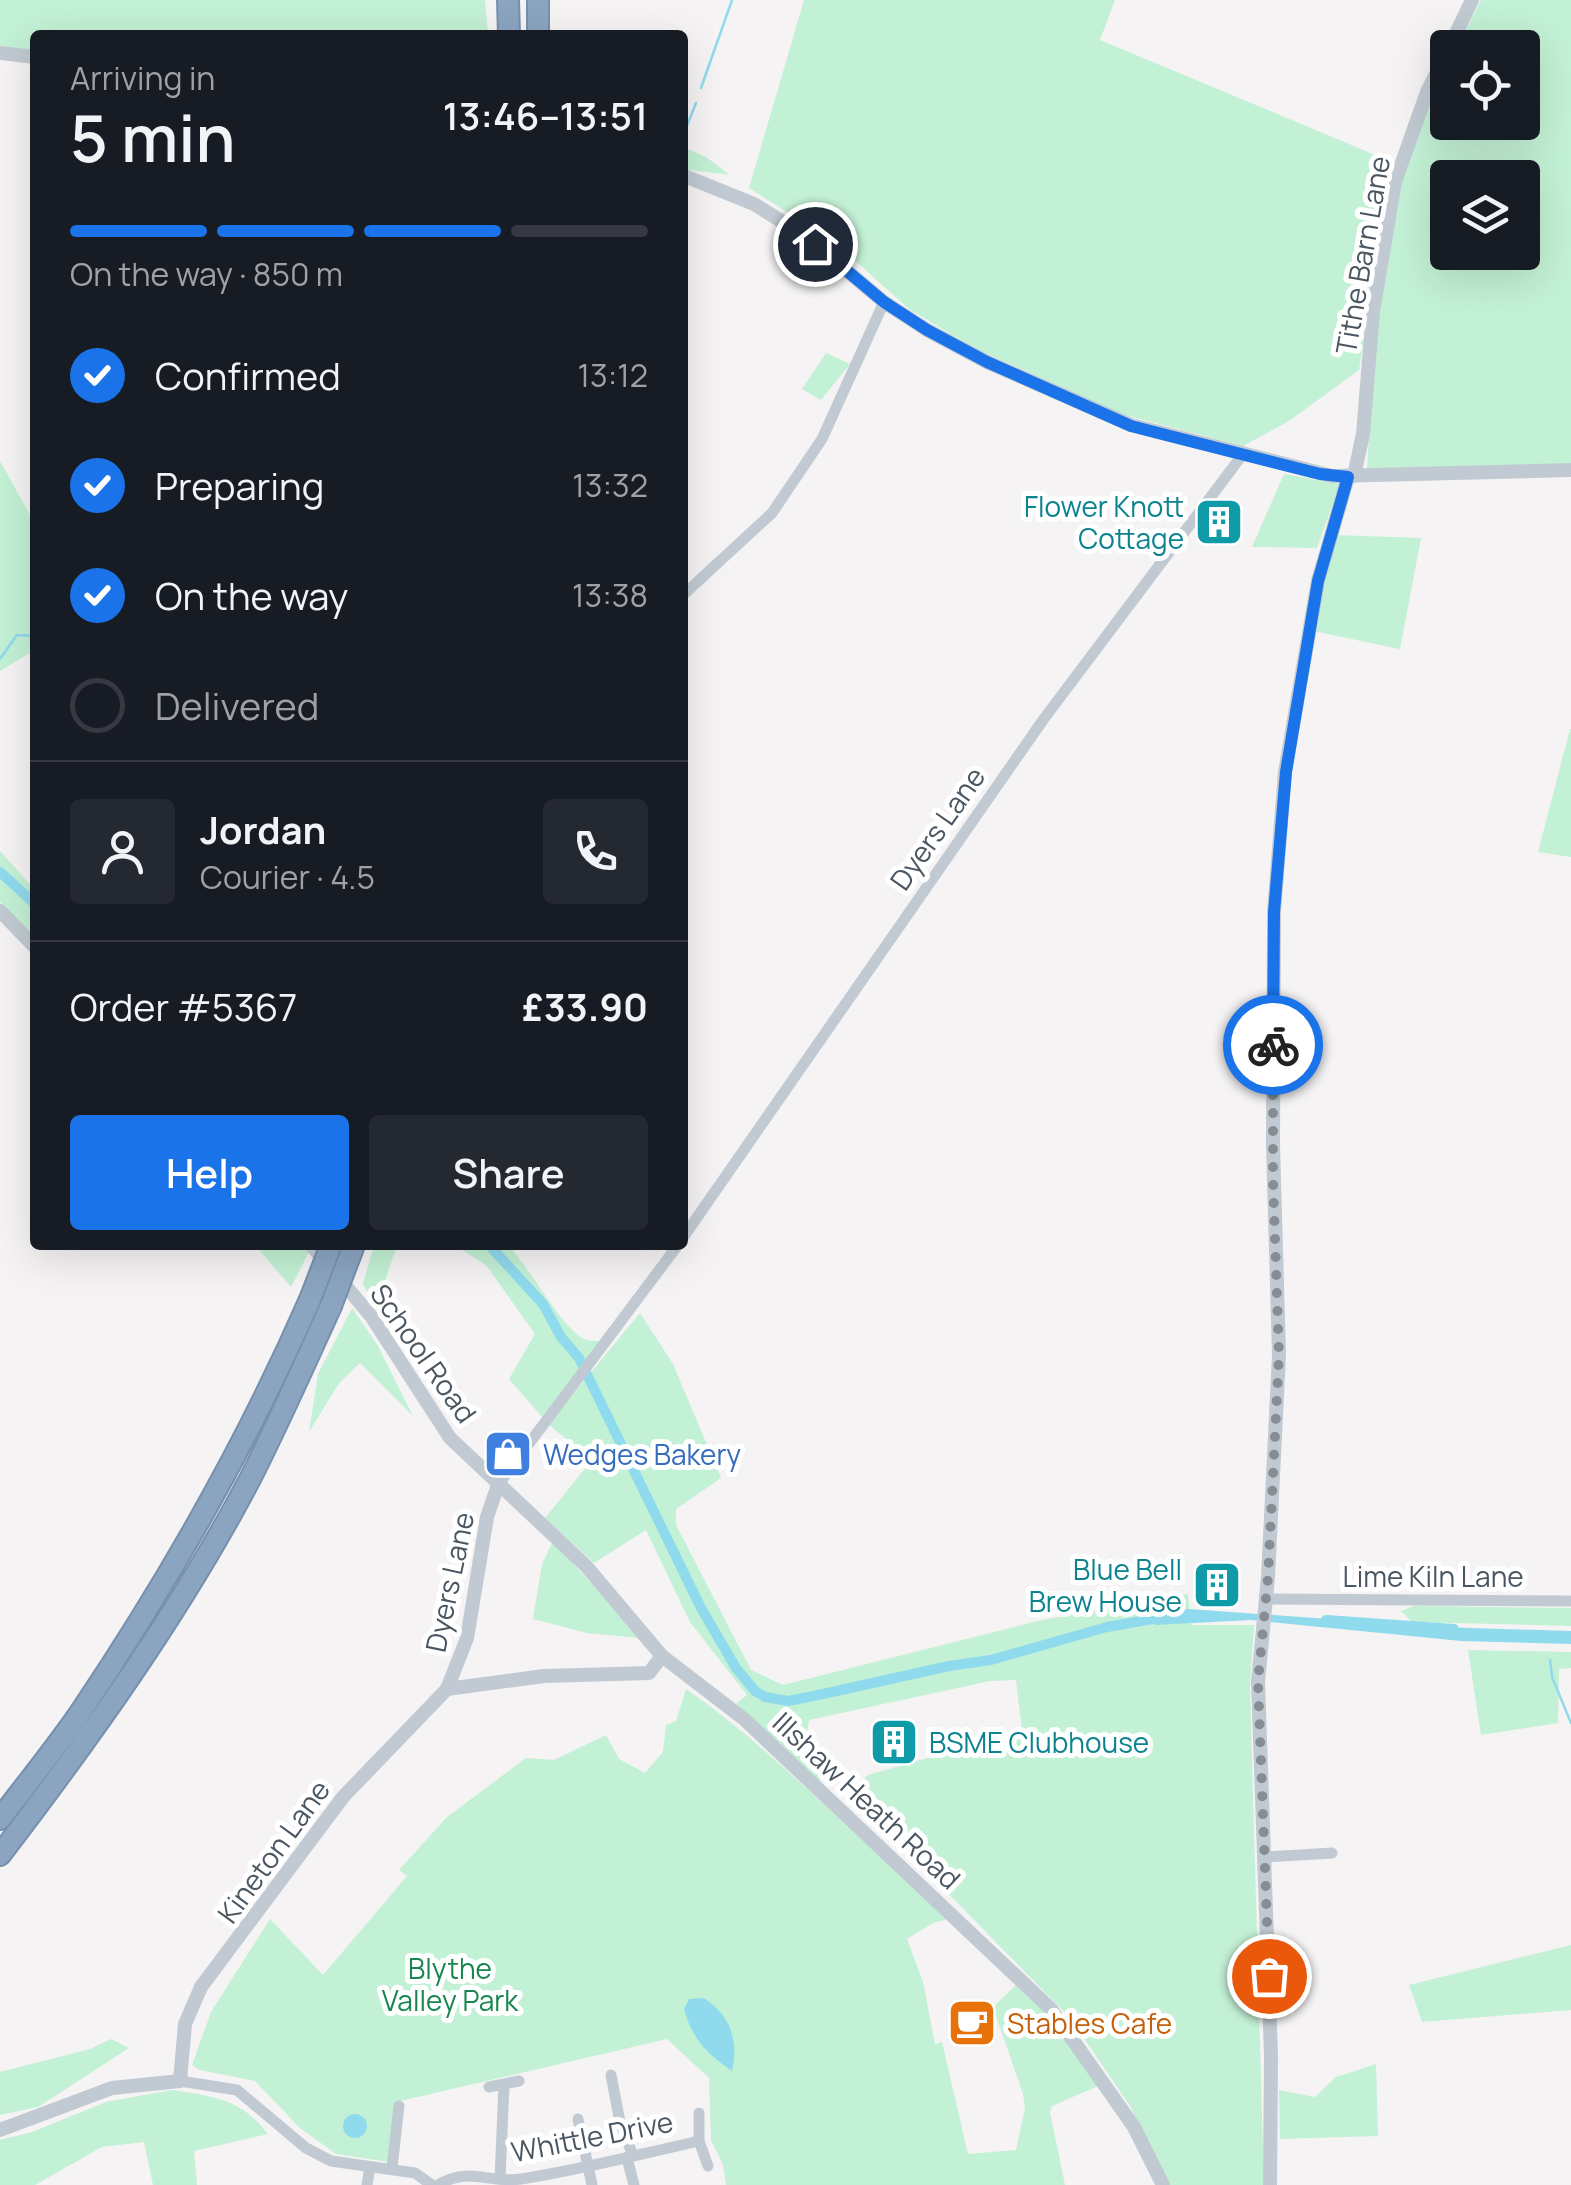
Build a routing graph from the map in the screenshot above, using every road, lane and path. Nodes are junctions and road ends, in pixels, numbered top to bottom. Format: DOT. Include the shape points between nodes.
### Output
graph roads {
  1 [pos="508,0"];
  2 [pos="538,0"];
  3 [pos="1472,0"];
  4 [pos="510,30"];
  5 [pos="538,30"];
  6 [pos="1457,30"];
  7 [pos="0,53"];
  8 [pos="30,56"];
  9 [pos="1430,86"];
  10 [pos="688,177"];
  11 [pos="884,302"];
  12 [pos="1243,454"];
  13 [pos="1571,470"];
  14 [pos="1351,477"];
  15 [pos="688,590"];
  16 [pos="0,910"];
  17 [pos="30,942"];
  18 [pos="688,1230"];
  19 [pos="316,1250"];
  20 [pos="329,1250"];
  21 [pos="352,1250"];
  22 [pos="674,1250"];
  23 [pos="498,1485"];
  24 [pos="1268,1577"];
  25 [pos="1295,1599"];
  26 [pos="1571,1601"];
  27 [pos="1266,1604"];
  28 [pos="662,1656"];
  29 [pos="649,1674"];
  30 [pos="683,1674"];
  31 [pos="447,1689"];
  32 [pos="0,1819"];
  33 [pos="1332,1853"];
  34 [pos="0,1855"];
  35 [pos="1264,1858"];
  36 [pos="612,2076"];
  37 [pos="180,2081"];
  38 [pos="518,2081"];
  39 [pos="504,2084"];
  40 [pos="489,2087"];
  41 [pos="399,2106"];
  42 [pos="698,2113"];
  43 [pos="578,2119"];
  44 [pos="0,2130"];
  45 [pos="699,2140"];
  46 [pos="630,2157"];
  47 [pos="588,2165"];
  48 [pos="708,2166"];
  49 [pos="370,2168"];
  50 [pos="392,2168"];
  51 [pos="500,2180"];
  52 [pos="516,2182"];
  53 [pos="366,2185"];
  54 [pos="434,2185"];
  55 [pos="592,2185"];
  56 [pos="634,2185"];
  57 [pos="1162,2185"];
  58 [pos="1270,2185"];
  1 -- 4 [label="highway"];
  2 -- 5 [label="highway"];
  3 -- 6 [label="street, Tithe Barn Lane"];
  7 -- 8 [label="street"];
  9 -- 14 [label="street, Tithe Barn Lane" via="1395,182 1373,312 1364,434"];
  10 -- 11 [label="street" via="786,224"];
  11 -- 12 [label="street" via="987,362 1131,426"];
  11 -- 15 [label="street" via="822,439 772,513"];
  12 -- 14 [label="street"];
  12 -- 18 [label="street, Dyers Lane" via="1043,720"];
  13 -- 14 [label="street"];
  14 -- 24 [label="street, Tithe Barn Lane" via="1318,581 1277,855 1273,1146 1279,1355"];
  16 -- 17 [label="street"];
  19 -- 23 [label="street, School Road" via="371,1316 450,1438"];
  20 -- 32 [label="highway, bridge" via="241,1444 182,1553 81,1712"];
  21 -- 34 [label="highway, bridge" via="250,1480 128,1680"];
  22 -- 23 [label="street, Dyers Lane"];
  23 -- 28 [label="street, Illshaw Heath Road" via="586,1566"];
  23 -- 31 [label="street, Dyers Lane" via="468,1638"];
  24 -- 25 [label="street"];
  24 -- 27 [label="street, Tithe Barn Lane"];
  25 -- 26 [label="street, Lime Kiln Lane"];
  25 -- 27 [label="street, Lime Kiln Lane"];
  27 -- 35 [label="street, Tithe Barn Lane" via="1258,1682"];
  28 -- 29 [label="street"];
  28 -- 30 [label="street, Illshaw Heath Road"];
  29 -- 30 [label="street"];
  29 -- 31 [label="street" via="544,1676"];
  30 -- 57 [label="street, Illshaw Heath Road" via="784,1755 1051,2008 1134,2127"];
  31 -- 37 [label="street, Kineton Lane" via="342,1797 201,1987 185,2024"];
  33 -- 35 [label="street"];
  35 -- 58 [label="street, Tithe Barn Lane"];
  36 -- 46 [label="street"];
  37 -- 44 [label="street" via="112,2088"];
  37 -- 49 [label="street" via="237,2090 306,2148"];
  38 -- 39 [label="street"];
  39 -- 40 [label="street"];
  39 -- 51 [label="street"];
  41 -- 50 [label="street"];
  42 -- 45 [label="street, Whittle Drive"];
  43 -- 47 [label="street"];
  45 -- 46 [label="street, Whittle Drive"];
  45 -- 48 [label="street, Whittle Drive"];
  46 -- 47 [label="street, Whittle Drive"];
  46 -- 56 [label="street"];
  47 -- 52 [label="street, Whittle Drive"];
  47 -- 55 [label="street"];
  49 -- 50 [label="street"];
  49 -- 53 [label="street"];
  50 -- 54 [label="street"];
  51 -- 52 [label="street, Whittle Drive"];
  51 -- 54 [label="street, Whittle Drive" via="469,2174"];
}
